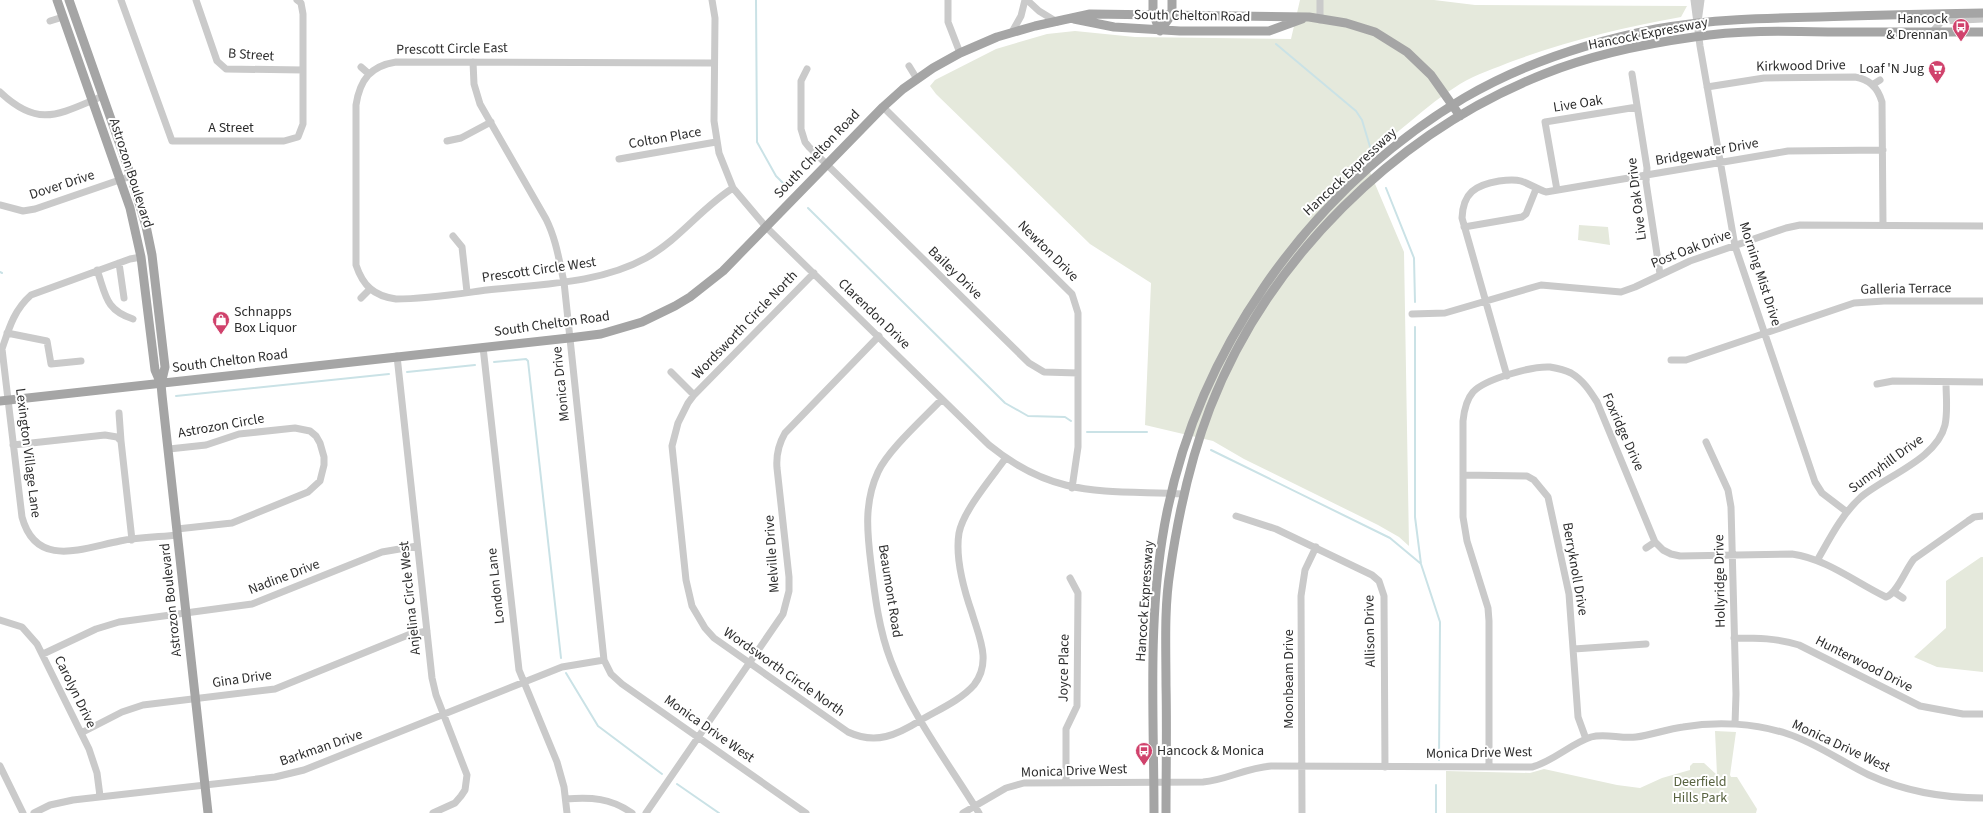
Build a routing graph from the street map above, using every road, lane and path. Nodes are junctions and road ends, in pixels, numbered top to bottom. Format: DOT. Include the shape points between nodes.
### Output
graph roads {
  1 [pos="57,0"];
  2 [pos="68,0"];
  3 [pos="121,0"];
  4 [pos="196,0"];
  5 [pos="297,0"];
  6 [pos="712,0"];
  7 [pos="948,0"];
  8 [pos="1026,0"];
  9 [pos="1153,0"];
  10 [pos="1172,0"];
  11 [pos="1320,0"];
  12 [pos="1694,0"];
  13 [pos="1701,0"];
  14 [pos="1153,13"];
  15 [pos="1983,13"];
  16 [pos="1172,14"];
  17 [pos="62,17"];
  18 [pos="1309,17"];
  19 [pos="1074,19"];
  20 [pos="1983,19"];
  21 [pos="1320,20"];
  22 [pos="50,21"];
  23 [pos="1057,22"];
  24 [pos="1697,24"];
  25 [pos="1160,31"];
  26 [pos="1012,32"];
  27 [pos="1932,32"];
  28 [pos="1983,32"];
  29 [pos="1698,36"];
  30 [pos="960,53"];
  31 [pos="473,62"];
  32 [pos="713,63"];
  33 [pos="909,66"];
  34 [pos="361,67"];
  35 [pos="807,69"];
  36 [pos="303,70"];
  37 [pos="369,74"];
  38 [pos="1632,74"];
  39 [pos="917,79"];
  40 [pos="1880,80"];
  41 [pos="1872,85"];
  42 [pos="1707,87"];
  43 [pos="0,92"];
  44 [pos="103,96"];
  45 [pos="92,101"];
  46 [pos="1452,106"];
  47 [pos="883,107"];
  48 [pos="1637,107"];
  49 [pos="1460,116"];
  50 [pos="491,122"];
  51 [pos="446,141"];
  52 [pos="716,142"];
  53 [pos="1883,150"];
  54 [pos="619,159"];
  55 [pos="1719,163"];
  56 [pos="826,165"];
  57 [pos="131,176"];
  58 [pos="1646,176"];
  59 [pos="120,179"];
  60 [pos="733,188"];
  61 [pos="1536,189"];
  62 [pos="1557,190"];
  63 [pos="0,205"];
  64 [pos="1883,225"];
  65 [pos="1983,226"];
  66 [pos="766,227"];
  67 [pos="1464,227"];
  68 [pos="453,236"];
  69 [pos="1735,246"];
  70 [pos="141,257"];
  71 [pos="119,263"];
  72 [pos="97,270"];
  73 [pos="814,273"];
  74 [pos="1660,274"];
  75 [pos="564,282"];
  76 [pos="370,289"];
  77 [pos="467,292"];
  78 [pos="124,298"];
  79 [pos="361,298"];
  80 [pos="1486,301"];
  81 [pos="1983,301"];
  82 [pos="1412,314"];
  83 [pos="133,319"];
  84 [pos="7,333"];
  85 [pos="1766,334"];
  86 [pos="879,336"];
  87 [pos="569,338"];
  88 [pos="483,347"];
  89 [pos="397,356"];
  90 [pos="1671,360"];
  91 [pos="81,361"];
  92 [pos="671,372"];
  93 [pos="1078,373"];
  94 [pos="1507,376"];
  95 [pos="1946,382"];
  96 [pos="1983,382"];
  97 [pos="161,384"];
  98 [pos="1877,384"];
  99 [pos="694,395"];
  100 [pos="942,399"];
  101 [pos="4,401"];
  102 [pos="119,413"];
  103 [pos="121,441"];
  104 [pos="1706,442"];
  105 [pos="13,445"];
  106 [pos="168,449"];
  107 [pos="1005,459"];
  108 [pos="1463,475"];
  109 [pos="1072,488"];
  110 [pos="1171,493"];
  111 [pos="1184,494"];
  112 [pos="1847,512"];
  113 [pos="1236,516"];
  114 [pos="1983,516"];
  115 [pos="177,532"];
  116 [pos="132,540"];
  117 [pos="1655,542"];
  118 [pos="417,546"];
  119 [pos="1316,547"];
  120 [pos="1646,548"];
  121 [pos="1733,555"];
  122 [pos="1818,559"];
  123 [pos="1070,578"];
  124 [pos="1894,592"];
  125 [pos="1903,598"];
  126 [pos="186,612"];
  127 [pos="0,620"];
  128 [pos="427,631"];
  129 [pos="1734,638"];
  130 [pos="1646,644"];
  131 [pos="1574,649"];
  132 [pos="42,654"];
  133 [pos="604,660"];
  134 [pos="749,664"];
  135 [pos="523,683"];
  136 [pos="196,698"];
  137 [pos="1983,714"];
  138 [pos="444,715"];
  139 [pos="921,720"];
  140 [pos="1735,724"];
  141 [pos="80,733"];
  142 [pos="698,738"];
  143 [pos="1586,739"];
  144 [pos="0,766"];
  145 [pos="1302,766"];
  146 [pos="1385,767"];
  147 [pos="1489,767"];
  148 [pos="1066,782"];
  149 [pos="1154,782"];
  150 [pos="1166,782"];
  151 [pos="205,785"];
  152 [pos="100,796"];
  153 [pos="1983,798"];
  154 [pos="566,799"];
  155 [pos="974,806"];
  156 [pos="23,813"];
  157 [pos="34,813"];
  158 [pos="208,813"];
  159 [pos="433,813"];
  160 [pos="567,813"];
  161 [pos="632,813"];
  162 [pos="646,813"];
  163 [pos="806,813"];
  164 [pos="963,813"];
  165 [pos="979,813"];
  166 [pos="1154,813"];
  167 [pos="1166,813"];
  168 [pos="1302,813"];
  1 -- 17 [label="main road, Astrozon Boulevard"];
  2 -- 44 [label="main road, Astrozon Boulevard"];
  3 -- 36 [label="street, A Street" via="172,141 293,140 300,133 303,124"];
  4 -- 36 [label="street, B Street" via="222,69"];
  5 -- 36 [label="street, A Street" via="301,3 303,14"];
  6 -- 32 [label="street, Clarendon Drive" via="715,18"];
  7 -- 30 [label="street" via="948,22"];
  8 -- 23 [label="street"];
  8 -- 26 [label="street"];
  9 -- 14 [label="main road"];
  10 -- 16 [label="main road"];
  11 -- 21 [label="street"];
  12 -- 24 [label="street"];
  13 -- 24 [label="street"];
  14 -- 16 [label="main road, South Chelton Road"];
  14 -- 19 [label="main road, South Chelton Road" via="1090,14"];
  14 -- 25 [label="main road"];
  15 -- 24 [label="main road, Hancock Expressway" via="1761,18"];
  16 -- 18 [label="main road, South Chelton Road"];
  16 -- 25 [label="main road"];
  17 -- 22 [label="street"];
  17 -- 45 [label="main road, Astrozon Boulevard"];
  18 -- 21 [label="main road, South Chelton Road"];
  18 -- 25 [label="main road, South Chelton Road" via="1269,31"];
  19 -- 23 [label="main road, South Chelton Road"];
  19 -- 25 [label="main road, South Chelton Road" via="1114,27"];
  20 -- 27 [label="street" via="1942,22"];
  21 -- 46 [label="main road, South Chelton Road" via="1358,26 1375,32 1401,48 1431,75"];
  23 -- 26 [label="main road, South Chelton Road"];
  24 -- 29 [label="street, Morning Mist Drive"];
  24 -- 46 [label="main road, Hancock Expressway" via="1641,32 1566,52 1488,85"];
  26 -- 30 [label="main road, South Chelton Road"];
  27 -- 28 [label="main road, Hancock Expressway"];
  27 -- 29 [label="main road, Hancock Expressway" via="1756,32"];
  29 -- 42 [label="street, Morning Mist Drive"];
  29 -- 49 [label="main road, Hancock Expressway" via="1600,56 1544,74"];
  30 -- 39 [label="main road, South Chelton Road"];
  31 -- 32 [label="street, Prescott Circle East"];
  31 -- 37 [label="street, Prescott Circle East" via="396,62 378,67"];
  31 -- 50 [label="street, Monica Drive" via="476,93"];
  32 -- 52 [label="street, Clarendon Drive"];
  33 -- 39 [label="street"];
  34 -- 37 [label="street"];
  35 -- 56 [label="street, Bailey Drive" via="801,81 801,129 805,142"];
  37 -- 76 [label="street" via="357,94 356,104 355,259 360,277"];
  38 -- 48 [label="street, Live Oak Drive"];
  39 -- 47 [label="main road, South Chelton Road"];
  40 -- 41 [label="street"];
  41 -- 42 [label="street, Kirkwood Drive" via="1855,78 1775,77"];
  41 -- 53 [label="street" via="1882,102"];
  42 -- 55 [label="street, Morning Mist Drive"];
  43 -- 45 [label="street" via="14,106 37,115 57,114"];
  44 -- 45 [label="street"];
  44 -- 57 [label="main road, Astrozon Boulevard"];
  45 -- 59 [label="main road, Astrozon Boulevard"];
  46 -- 49 [label="main road, South Chelton Road"];
  46 -- 110 [label="main road, Hancock Expressway" via="1406,137 1359,178 1321,215 1273,273 1221,359 1192,427"];
  47 -- 56 [label="main road, South Chelton Road"];
  47 -- 93 [label="street, Newton Drive" via="1072,294 1078,313"];
  48 -- 58 [label="street, Live Oak Drive" via="1647,168"];
  48 -- 62 [label="street, Live Oak" via="1545,122"];
  49 -- 111 [label="main road, Hancock Expressway" via="1391,164 1354,198 1327,224 1282,280 1247,333 1210,407"];
  50 -- 51 [label="street" via="461,138"];
  50 -- 75 [label="street, Monica Drive" via="551,230"];
  52 -- 54 [label="street, Colton Place"];
  52 -- 60 [label="street, Clarendon Drive"];
  53 -- 55 [label="street, Bridgewater Drive" via="1788,151"];
  53 -- 64 [label="street"];
  55 -- 58 [label="street, Bridgewater Drive"];
  55 -- 69 [label="street, Morning Mist Drive"];
  56 -- 66 [label="main road, South Chelton Road"];
  56 -- 93 [label="street, Bailey Drive" via="1029,363 1044,372"];
  57 -- 59 [label="street, Dover Drive"];
  57 -- 97 [label="main road, Astrozon Boulevard" via="152,255 165,367"];
  58 -- 62 [label="street, Bridgewater Drive"];
  58 -- 74 [label="street, Live Oak Drive"];
  59 -- 63 [label="street, Dover Drive" via="35,209 23,211"];
  59 -- 70 [label="main road, Astrozon Boulevard" via="132,213"];
  60 -- 66 [label="street, Clarendon Drive"];
  60 -- 75 [label="street, Prescott Circle West" via="710,204 674,239 646,258 611,273"];
  61 -- 62 [label="street, Bridgewater Drive" via="1546,192"];
  61 -- 67 [label="street" via="1526,214 1522,217"];
  61 -- 67 [label="street, Bridgewater Drive" via="1522,181 1514,180 1484,183 1466,200 1463,209"];
  64 -- 65 [label="street, Post Oak Drive"];
  64 -- 69 [label="street, Post Oak Drive" via="1800,225"];
  66 -- 73 [label="street, Clarendon Drive"];
  66 -- 87 [label="main road, South Chelton Road" via="704,288 675,306 619,330"];
  67 -- 80 [label="street, Bridgewater Drive"];
  68 -- 77 [label="street" via="462,247"];
  69 -- 74 [label="street, Post Oak Drive"];
  69 -- 85 [label="street, Morning Mist Drive"];
  70 -- 71 [label="street, Lexington Village Lane"];
  70 -- 97 [label="main road, Astrozon Boulevard" via="155,370"];
  71 -- 72 [label="street, Lexington Village Lane"];
  71 -- 78 [label="street"];
  72 -- 83 [label="street" via="106,297 114,310"];
  72 -- 84 [label="street, Lexington Village Lane" via="31,295 15,312"];
  73 -- 86 [label="street, Clarendon Drive"];
  73 -- 99 [label="street, Wordsworth Circle North"];
  74 -- 80 [label="street, Post Oak Drive" via="1621,292 1541,285"];
  75 -- 77 [label="street, Prescott Circle West"];
  75 -- 87 [label="street, Monica Drive"];
  76 -- 77 [label="street, Prescott Circle West" via="382,296 396,299"];
  76 -- 79 [label="street"];
  80 -- 82 [label="street, Post Oak Drive" via="1445,313"];
  80 -- 94 [label="street, Bridgewater Drive"];
  81 -- 85 [label="street, Galleria Terrace" via="1884,301 1854,304"];
  84 -- 91 [label="street" via="47,341 51,364"];
  84 -- 101 [label="street, Lexington Village Lane" via="2,349"];
  85 -- 90 [label="street, Galleria Terrace" via="1686,360"];
  85 -- 112 [label="street, Morning Mist Drive" via="1815,482 1822,493"];
  86 -- 100 [label="street, Clarendon Drive"];
  86 -- 134 [label="street, Melville Drive" via="785,433 780,442 776,459 789,591 783,614"];
  87 -- 88 [label="main road, South Chelton Road"];
  87 -- 133 [label="street, Monica Drive"];
  88 -- 89 [label="main road, South Chelton Road"];
  88 -- 135 [label="street, London Lane" via="517,662"];
  89 -- 97 [label="main road, South Chelton Road"];
  89 -- 118 [label="street, Anjelina Circle West"];
  92 -- 99 [label="street, Wordsworth Circle North"];
  93 -- 109 [label="street, Newton Drive" via="1078,447"];
  94 -- 108 [label="street, Foxridge Drive" via="1479,387 1468,399 1463,421"];
  94 -- 117 [label="street, Foxridge Drive" via="1537,368 1550,368 1571,373 1586,386 1597,402"];
  95 -- 96 [label="street"];
  95 -- 98 [label="street" via="1893,381"];
  95 -- 112 [label="street, Sunnyhill Drive" via="1946,417 1937,442 1924,455 1862,496"];
  97 -- 101 [label="main road, South Chelton Road"];
  97 -- 106 [label="main road, Astrozon Boulevard"];
  99 -- 134 [label="street, Wordsworth Circle North" via="678,423 672,446 688,594 698,618 710,633"];
  100 -- 107 [label="street, Clarendon Drive"];
  100 -- 139 [label="street, Beaumont Road" via="886,458 874,482 868,507 870,558 883,635 899,679"];
  101 -- 105 [label="street, Lexington Village Lane"];
  102 -- 103 [label="street"];
  103 -- 105 [label="street" via="117,437 106,435"];
  103 -- 116 [label="street"];
  104 -- 121 [label="street, Hollyridge Drive" via="1730,498"];
  105 -- 116 [label="street, Lexington Village Lane" via="22,518 28,532 38,544 59,552"];
  106 -- 115 [label="main road, Astrozon Boulevard"];
  106 -- 115 [label="street, Astrozon Circle" via="206,445 239,434 295,428 316,436 324,457 320,481 308,492 232,523"];
  107 -- 109 [label="street, Clarendon Drive" via="1040,478"];
  107 -- 139 [label="street, Wordsworth Circle North" via="966,514 959,531 960,564 984,651 980,674 967,691"];
  108 -- 131 [label="street, Berryknoll Drive" via="1528,473 1548,497 1569,594"];
  108 -- 147 [label="street, Foxridge Drive" via="1464,529 1488,608"];
  109 -- 110 [label="street, Clarendon Drive"];
  110 -- 111 [label="street, Clarendon Drive"];
  110 -- 149 [label="main road, Hancock Expressway" via="1162,540 1155,612"];
  111 -- 150 [label="main road, Hancock Expressway" via="1167,596"];
  112 -- 122 [label="street, Sunnyhill Drive"];
  113 -- 119 [label="street, Allison Drive" via="1276,529"];
  114 -- 124 [label="street" via="1974,517 1914,559"];
  115 -- 116 [label="street, Lexington Village Lane"];
  115 -- 126 [label="main road, Astrozon Boulevard"];
  117 -- 120 [label="street"];
  117 -- 121 [label="street" via="1663,550 1680,556"];
  118 -- 126 [label="street, Nadine Drive" via="382,552 252,604"];
  118 -- 128 [label="street, Anjelina Circle West"];
  119 -- 145 [label="street, Moonbeam Drive" via="1302,583"];
  119 -- 146 [label="street, Allison Drive" via="1372,575 1383,588"];
  121 -- 122 [label="street" via="1792,554"];
  121 -- 129 [label="street, Hollyridge Drive"];
  122 -- 124 [label="street" via="1886,597"];
  123 -- 148 [label="street, Joyce Place" via="1078,593 1077,706 1066,729"];
  124 -- 125 [label="street"];
  126 -- 132 [label="street, Nadine Drive" via="130,619 106,625"];
  126 -- 136 [label="main road, Astrozon Boulevard"];
  127 -- 132 [label="street, Carolyn Drive" via="14,623 27,631"];
  128 -- 136 [label="street, Gina Drive" via="408,635 275,688"];
  128 -- 138 [label="street, Anjelina Circle West" via="434,687"];
  129 -- 137 [label="street, Hunterwood Drive" via="1786,641 1799,645 1920,706 1963,714"];
  129 -- 140 [label="street, Hollyridge Drive"];
  130 -- 131 [label="street"];
  131 -- 143 [label="street, Berryknoll Drive" via="1578,717"];
  132 -- 141 [label="street, Carolyn Drive"];
  133 -- 135 [label="street, Barkman Drive" via="570,664"];
  133 -- 142 [label="street, Monica Drive West" via="616,679"];
  134 -- 139 [label="street, Wordsworth Circle North" via="857,737 889,737"];
  134 -- 142 [label="street, Melville Drive"];
  135 -- 138 [label="street, Barkman Drive"];
  135 -- 154 [label="street, London Lane" via="557,762"];
  136 -- 141 [label="street, Gina Drive" via="133,708"];
  136 -- 151 [label="main road, Astrozon Boulevard"];
  138 -- 151 [label="street, Barkman Drive" via="304,770 275,777"];
  138 -- 159 [label="street, Anjelina Circle West" via="464,766 466,783 455,803"];
  139 -- 155 [label="street, Beaumont Road"];
  140 -- 143 [label="street, Monica Drive West" via="1701,724 1636,737 1602,736"];
  140 -- 153 [label="street, Monica Drive West" via="1787,734 1869,775 1897,786 1938,795"];
  141 -- 152 [label="street, Carolyn Drive" via="95,765"];
  142 -- 162 [label="street, Melville Drive"];
  142 -- 163 [label="street, Monica Drive West"];
  143 -- 147 [label="street, Monica Drive West" via="1541,765"];
  144 -- 156 [label="street"];
  145 -- 146 [label="street, Monica Drive West"];
  145 -- 150 [label="street, Monica Drive West" via="1256,767 1211,782"];
  145 -- 168 [label="street, Moonbeam Drive"];
  146 -- 147 [label="street, Monica Drive West"];
  148 -- 149 [label="street, Monica Drive West"];
  148 -- 155 [label="street, Monica Drive West" via="1015,785"];
  149 -- 150 [label="street, Monica Drive West"];
  149 -- 166 [label="main road, Hancock Expressway"];
  150 -- 167 [label="main road, Hancock Expressway"];
  151 -- 152 [label="street, Barkman Drive"];
  151 -- 158 [label="main road, Astrozon Boulevard"];
  152 -- 157 [label="street, Barkman Drive" via="56,803"];
  154 -- 160 [label="street, London Lane"];
  154 -- 161 [label="street" via="587,797 604,800"];
  155 -- 164 [label="street, Monica Drive West"];
  155 -- 165 [label="street, Beaumont Road"];
}
